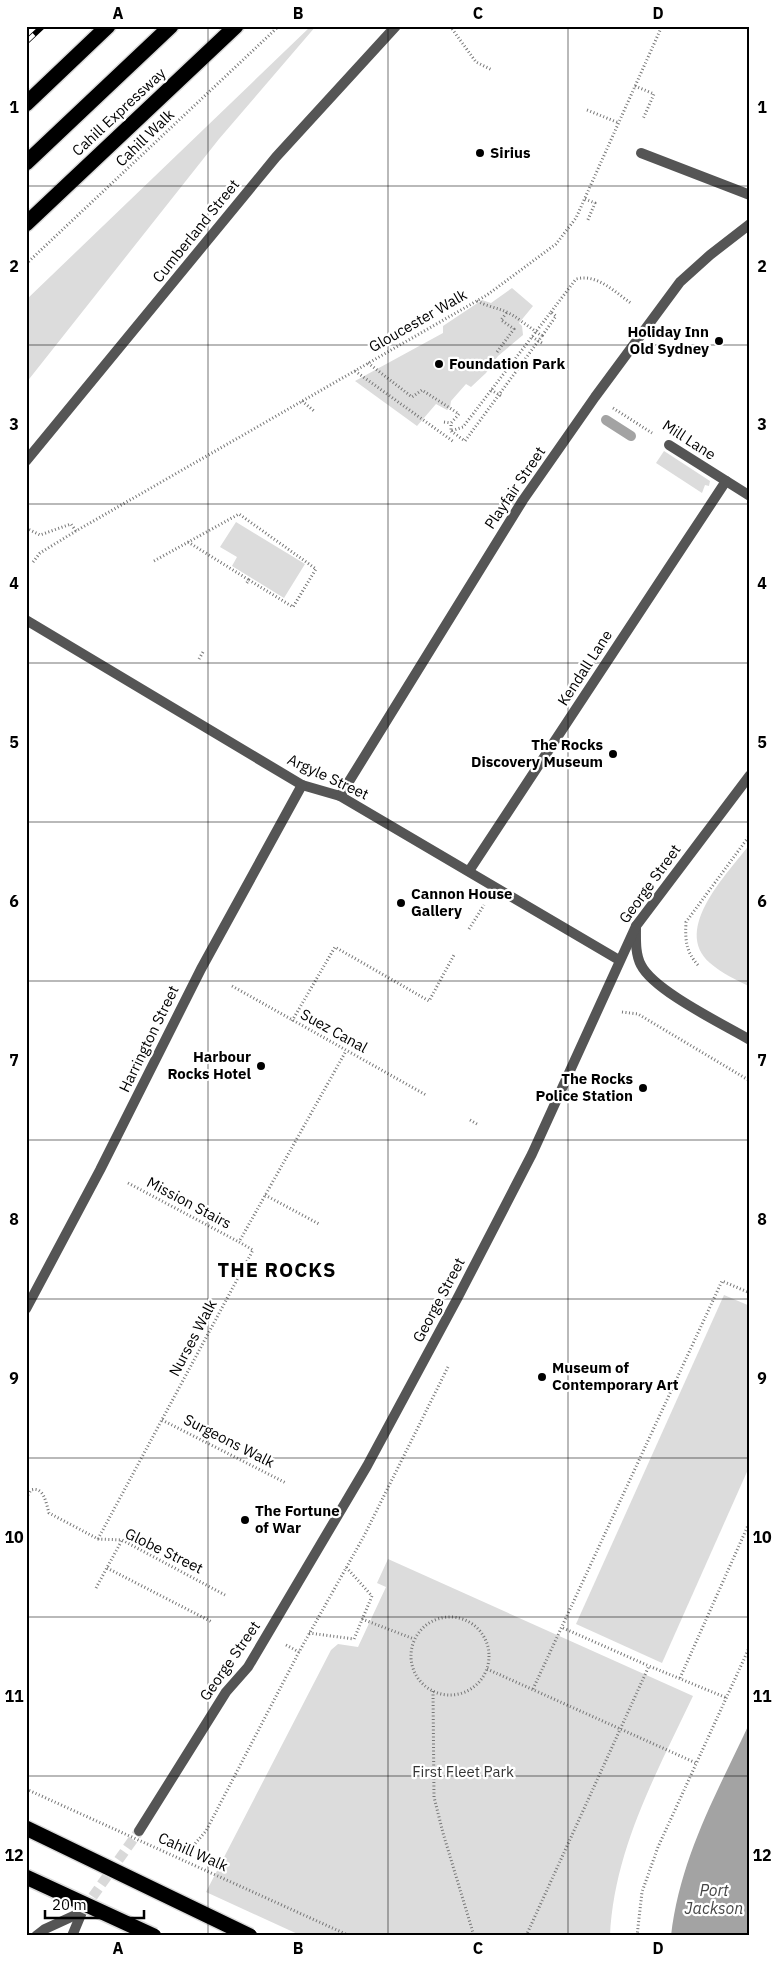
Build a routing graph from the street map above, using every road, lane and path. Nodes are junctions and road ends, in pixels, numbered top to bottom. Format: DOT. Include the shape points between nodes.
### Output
graph roads {
  1 [pos="108,26"];
  2 [pos="171,26"];
  3 [pos="236,26"];
  4 [pos="279,26"];
  5 [pos="396,26"];
  6 [pos="450,26"];
  7 [pos="662,26"];
  8 [pos="492,70"];
  9 [pos="635,86"];
  10 [pos="26,104"];
  11 [pos="586,110"];
  12 [pos="643,119"];
  13 [pos="619,123"];
  14 [pos="641,153"];
  15 [pos="26,163"];
  16 [pos="750,195"];
  17 [pos="585,199"];
  18 [pos="587,222"];
  19 [pos="26,224"];
  20 [pos="750,224"];
  21 [pos="26,264"];
  22 [pos="476,300"];
  23 [pos="632,304"];
  24 [pos="508,310"];
  25 [pos="551,312"];
  26 [pos="532,336"];
  27 [pos="542,336"];
  28 [pos="542,343"];
  29 [pos="497,352"];
  30 [pos="368,364"];
  31 [pos="355,371"];
  32 [pos="492,390"];
  33 [pos="503,397"];
  34 [pos="302,401"];
  35 [pos="613,408"];
  36 [pos="314,411"];
  37 [pos="444,422"];
  38 [pos="452,424"];
  39 [pos="451,431"];
  40 [pos="454,442"];
  41 [pos="669,445"];
  42 [pos="26,461"];
  43 [pos="726,481"];
  44 [pos="750,496"];
  45 [pos="26,528"];
  46 [pos="76,531"];
  47 [pos="188,542"];
  48 [pos="154,561"];
  49 [pos="33,562"];
  50 [pos="26,620"];
  51 [pos="203,652"];
  52 [pos="199,659"];
  53 [pos="750,775"];
  54 [pos="302,785"];
  55 [pos="340,796"];
  56 [pos="750,835"];
  57 [pos="468,871"];
  58 [pos="636,926"];
  59 [pos="454,954"];
  60 [pos="619,960"];
  61 [pos="698,965"];
  62 [pos="232,986"];
  63 [pos="617,1015"];
  64 [pos="292,1021"];
  65 [pos="750,1040"];
  66 [pos="346,1052"];
  67 [pos="750,1081"];
  68 [pos="426,1095"];
  69 [pos="470,1120"];
  70 [pos="477,1124"];
  71 [pos="128,1183"];
  72 [pos="265,1195"];
  73 [pos="318,1224"];
  74 [pos="239,1242"];
  75 [pos="750,1293"];
  76 [pos="26,1309"];
  77 [pos="450,1364"];
  78 [pos="162,1420"];
  79 [pos="286,1483"];
  80 [pos="26,1498"];
  81 [pos="750,1521"];
  82 [pos="98,1539"];
  83 [pos="122,1540"];
  84 [pos="346,1567"];
  85 [pos="107,1568"];
  86 [pos="96,1588"];
  87 [pos="226,1595"];
  88 [pos="362,1619"];
  89 [pos="212,1622"];
  90 [pos="563,1628"];
  91 [pos="309,1633"];
  92 [pos="414,1639"];
  93 [pos="750,1646"];
  94 [pos="649,1666"];
  95 [pos="487,1669"];
  96 [pos="680,1678"];
  97 [pos="533,1689"];
  98 [pos="433,1691"];
  99 [pos="727,1698"];
  100 [pos="620,1729"];
  101 [pos="696,1763"];
  102 [pos="26,1789"];
  103 [pos="26,1828"];
  104 [pos="139,1831"];
  105 [pos="186,1854"];
  106 [pos="26,1877"];
  107 [pos="36,1936"];
  108 [pos="72,1936"];
  109 [pos="154,1936"];
  110 [pos="250,1936"];
  111 [pos="350,1936"];
  112 [pos="474,1936"];
  113 [pos="526,1936"];
  114 [pos="637,1936"];
  1 -- 10 [label="highway"];
  2 -- 15 [label="highway"];
  3 -- 19 [label="highway, Cahill Expressway"];
  4 -- 21 [label="path, Cahill Walk"];
  5 -- 42 [label="street, Cumberland Street" via="276,157"];
  6 -- 8 [label="path" via="476,62"];
  7 -- 9 [label="path, Gloucester Walk"];
  9 -- 12 [label="path" via="654,94"];
  9 -- 13 [label="path, Gloucester Walk"];
  11 -- 13 [label="path"];
  13 -- 17 [label="path, Gloucester Walk"];
  14 -- 16 [label="street"];
  17 -- 18 [label="path" via="595,203"];
  17 -- 22 [label="path, Gloucester Walk" via="576,218 556,244"];
  20 -- 55 [label="street, Playfair Street" via="680,282 595,397 523,500"];
  22 -- 24 [label="path" via="490,307"];
  22 -- 30 [label="path, Gloucester Walk"];
  23 -- 25 [label="path" via="600,281 582,278 576,280"];
  24 -- 27 [label="path, bridge"];
  24 -- 29 [label="path" via="500,320 514,329"];
  25 -- 26 [label="path"];
  25 -- 27 [label="path" via="556,316"];
  26 -- 28 [label="path"];
  26 -- 32 [label="path"];
  27 -- 39 [label="path, bridge" via="465,441"];
  30 -- 31 [label="path, Gloucester Walk"];
  30 -- 38 [label="path" via="412,396 422,390 459,414"];
  31 -- 34 [label="path, Gloucester Walk"];
  31 -- 40 [label="path"];
  32 -- 33 [label="path"];
  32 -- 39 [label="path" via="463,427"];
  34 -- 36 [label="path"];
  34 -- 46 [label="path, Gloucester Walk"];
  35 -- 41 [label="path, Mill Lane"];
  37 -- 38 [label="path"];
  38 -- 39 [label="path, bridge"];
  41 -- 43 [label="street, Mill Lane"];
  43 -- 44 [label="street, Mill Lane"];
  43 -- 57 [label="street, Kendall Lane"];
  45 -- 46 [label="path" via="40,535 71,524"];
  46 -- 49 [label="path, Gloucester Walk" via="40,553"];
  47 -- 47 [label="path" via="239,514 316,570 293,607 247,582"];
  47 -- 48 [label="path"];
  50 -- 54 [label="street, Argyle Street"];
  51 -- 52 [label="path"];
  53 -- 58 [label="street, George Street"];
  54 -- 55 [label="street, Argyle Street"];
  54 -- 76 [label="street, Harrington Street" via="200,968 100,1170"];
  55 -- 57 [label="street, Argyle Street"];
  56 -- 61 [label="path" via="686,922 685,938 690,956"];
  57 -- 60 [label="street, Argyle Street"];
  58 -- 60 [label="street, George Street"];
  58 -- 65 [label="street" via="640,964 655,983"];
  59 -- 64 [label="path" via="429,1001 335,947"];
  60 -- 104 [label="street, George Street" via="532,1154 377,1448 248,1667 226,1692"];
  62 -- 64 [label="path, Suez Canal"];
  63 -- 67 [label="path" via="624,1011 638,1014"];
  64 -- 66 [label="path, Suez Canal"];
  66 -- 68 [label="path, Suez Canal"];
  66 -- 72 [label="path"];
  69 -- 70 [label="path"];
  71 -- 74 [label="path, Mission Stairs"];
  72 -- 73 [label="path"];
  72 -- 74 [label="path"];
  74 -- 78 [label="path, Nurses Walk" via="253,1250"];
  75 -- 90 [label="path" via="722,1281"];
  77 -- 84 [label="path"];
  78 -- 79 [label="path, Surgeons Walk"];
  78 -- 82 [label="path, Nurses Walk"];
  80 -- 82 [label="path, Globe Street" via="31,1490 38,1489 49,1513"];
  81 -- 96 [label="path"];
  82 -- 83 [label="path, Globe Street"];
  83 -- 85 [label="path"];
  83 -- 87 [label="path, Globe Street"];
  84 -- 88 [label="path" via="372,1596"];
  84 -- 91 [label="path"];
  85 -- 86 [label="path"];
  85 -- 89 [label="path"];
  88 -- 91 [label="path" via="354,1639"];
  88 -- 92 [label="path"];
  90 -- 94 [label="path"];
  90 -- 97 [label="path"];
  91 -- 105 [label="path" via="206,1832"];
  92 -- 95 [label="path" via="424,1626 438,1618 449,1616 465,1620 485,1637 490,1658"];
  92 -- 98 [label="path" via="411,1663 415,1675"];
  93 -- 99 [label="path"];
  94 -- 96 [label="path"];
  94 -- 100 [label="path"];
  95 -- 97 [label="path"];
  95 -- 98 [label="path" via="482,1679 465,1692 444,1695"];
  96 -- 99 [label="path"];
  97 -- 100 [label="path"];
  98 -- 112 [label="path" via="434,1797"];
  99 -- 101 [label="path"];
  100 -- 101 [label="path"];
  100 -- 113 [label="path"];
  101 -- 114 [label="path" via="658,1847 642,1892"];
  102 -- 111 [label="path, Cahill Walk, bridge"];
  103 -- 110 [label="highway, bridge"];
  106 -- 109 [label="highway, bridge"];
  107 -- 108 [label="street" via="82,1912"];
}
